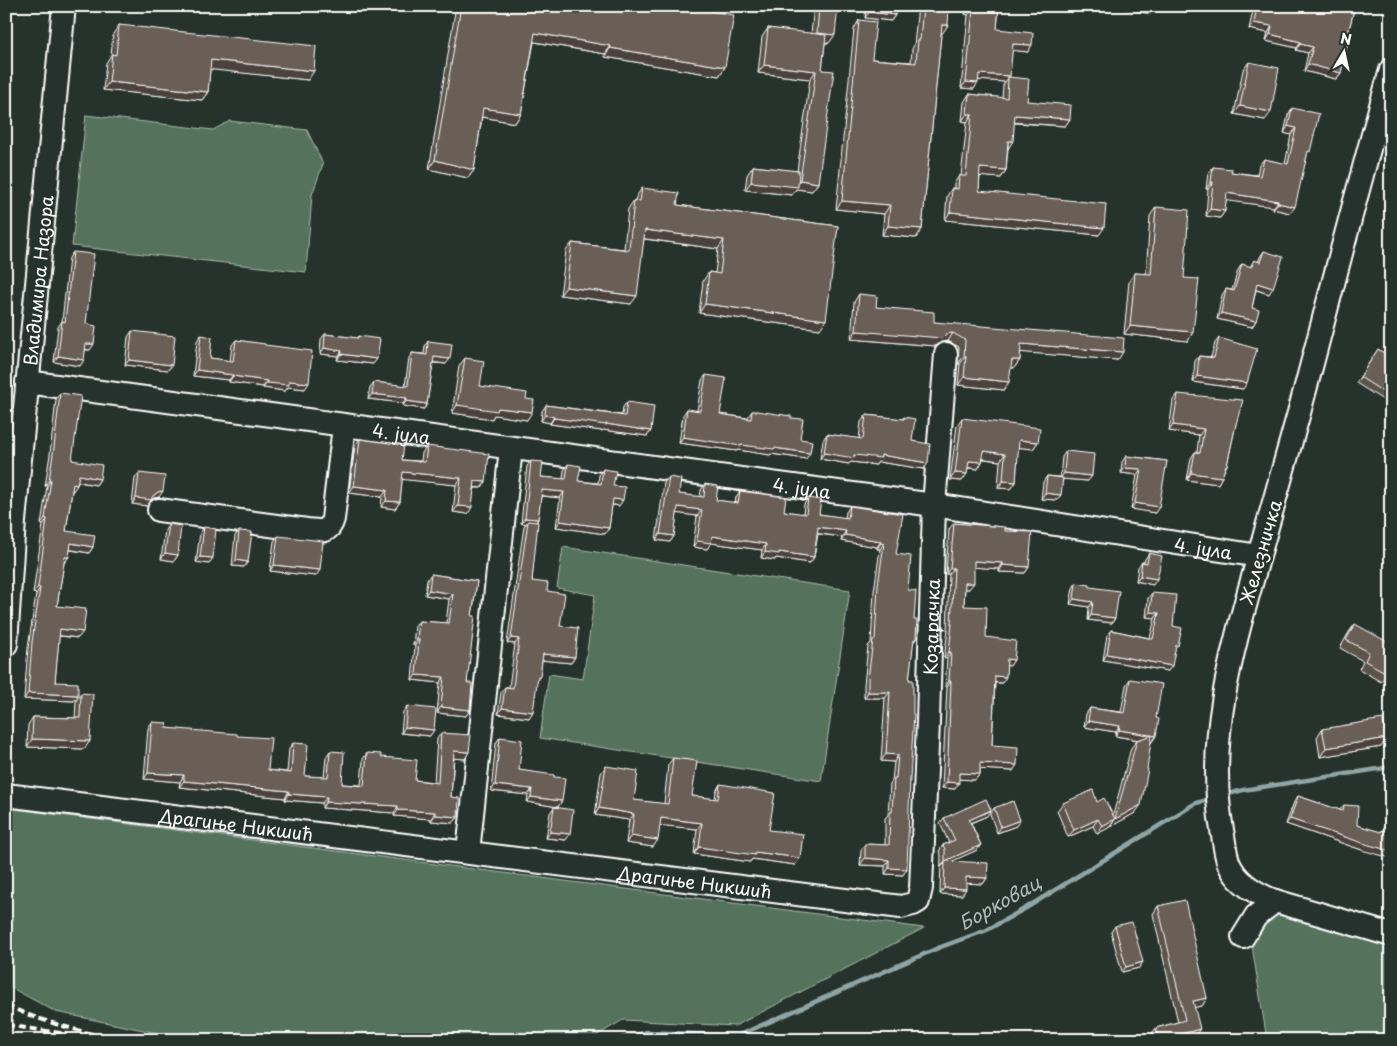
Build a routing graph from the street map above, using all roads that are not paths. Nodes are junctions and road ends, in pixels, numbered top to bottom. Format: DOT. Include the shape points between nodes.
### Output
graph roads {
  1 [pos="64,6"];
  2 [pos="1391,70"];
  3 [pos="946,354"];
  4 [pos="27,382"];
  5 [pos="344,426"];
  6 [pos="511,448"];
  7 [pos="934,505"];
  8 [pos="159,510"];
  9 [pos="1259,556"];
  10 [pos="6,644"];
  11 [pos="6,795"];
  12 [pos="468,852"];
  13 [pos="918,901"];
  14 [pos="1275,901"];
  15 [pos="1391,935"];
  16 [pos="1243,937"];
  1 -- 4 [label="street, Владимира Назора"];
  2 -- 9 [label="street, Железничка"];
  3 -- 7 [label="street, Козарачка"];
  4 -- 5 [label="street, 4. јула"];
  4 -- 10 [label="street, Владимира Назора"];
  5 -- 6 [label="street, 4. јула"];
  5 -- 8 [label="street" via="333,519 324,531"];
  6 -- 7 [label="street, 4. јула"];
  6 -- 12 [label="street"];
  7 -- 9 [label="street, 4. јула"];
  7 -- 13 [label="street, Козарачка" via="927,751"];
  9 -- 14 [label="street, Железничка" via="1227,676 1219,732 1219,813 1229,864 1244,884"];
  11 -- 12 [label="street, Драгиње Никшић"];
  12 -- 13 [label="street, Драгиње Никшић" via="901,908"];
  14 -- 15 [label="street, Железничка"];
  14 -- 16 [label="street" via="1256,916"];
}
